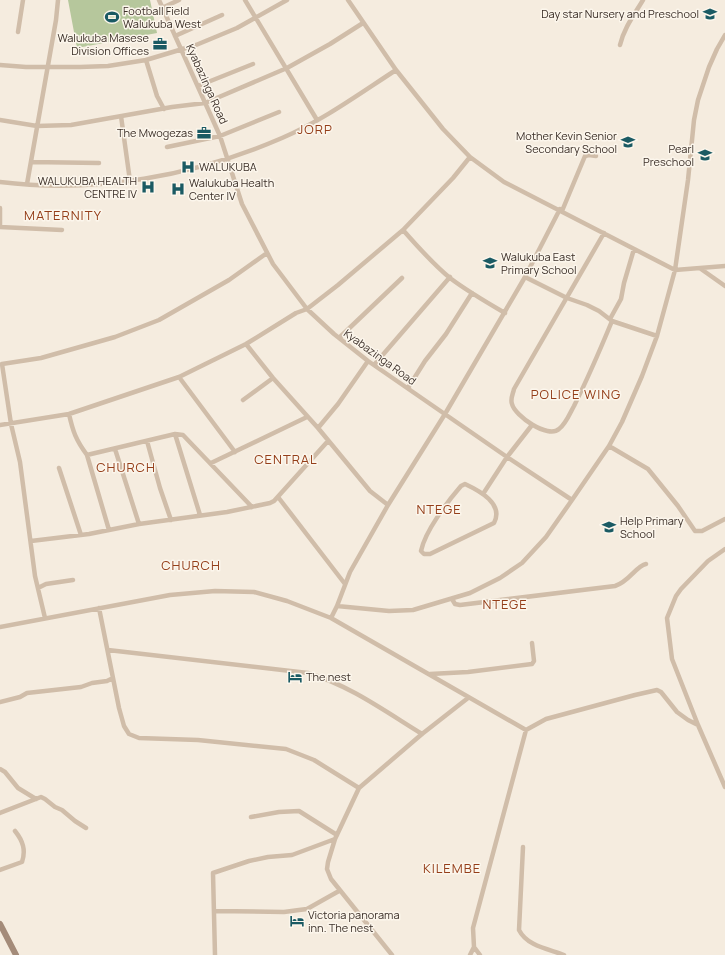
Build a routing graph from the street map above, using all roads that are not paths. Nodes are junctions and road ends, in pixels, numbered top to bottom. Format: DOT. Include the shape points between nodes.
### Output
graph roads {
  1 [pos="23,0"];
  2 [pos="58,0"];
  3 [pos="159,0"];
  4 [pos="179,0"];
  5 [pos="245,0"];
  6 [pos="287,0"];
  7 [pos="348,0"];
  8 [pos="642,0"];
  9 [pos="162,8"];
  10 [pos="222,15"];
  11 [pos="256,19"];
  12 [pos="363,23"];
  13 [pos="18,32"];
  14 [pos="175,36"];
  15 [pos="725,36"];
  16 [pos="620,45"];
  17 [pos="182,49"];
  18 [pos="146,60"];
  19 [pos="253,64"];
  20 [pos="0,65"];
  21 [pos="48,67"];
  22 [pos="287,68"];
  23 [pos="396,70"];
  24 [pos="198,86"];
  25 [pos="205,103"];
  26 [pos="164,109"];
  27 [pos="279,112"];
  28 [pos="122,116"];
  29 [pos="0,120"];
  30 [pos="317,120"];
  31 [pos="38,126"];
  32 [pos="220,136"];
  33 [pos="168,147"];
  34 [pos="596,156"];
  35 [pos="470,157"];
  36 [pos="227,160"];
  37 [pos="31,162"];
  38 [pos="99,163"];
  39 [pos="130,181"];
  40 [pos="0,182"];
  41 [pos="27,184"];
  42 [pos="0,208"];
  43 [pos="561,210"];
  44 [pos="0,227"];
  45 [pos="62,230"];
  46 [pos="403,230"];
  47 [pos="604,233"];
  48 [pos="634,249"];
  49 [pos="267,253"];
  50 [pos="725,266"];
  51 [pos="701,269"];
  52 [pos="675,270"];
  53 [pos="450,277"];
  54 [pos="525,277"];
  55 [pos="402,278"];
  56 [pos="725,286"];
  57 [pos="472,293"];
  58 [pos="567,298"];
  59 [pos="307,309"];
  60 [pos="505,313"];
  61 [pos="611,320"];
  62 [pos="657,336"];
  63 [pos="339,338"];
  64 [pos="246,344"];
  65 [pos="368,362"];
  66 [pos="374,365"];
  67 [pos="179,377"];
  68 [pos="273,378"];
  69 [pos="408,388"];
  70 [pos="243,400"];
  71 [pos="69,414"];
  72 [pos="445,414"];
  73 [pos="307,417"];
  74 [pos="11,424"];
  75 [pos="0,425"];
  76 [pos="532,425"];
  77 [pos="318,428"];
  78 [pos="175,434"];
  79 [pos="147,441"];
  80 [pos="328,441"];
  81 [pos="609,446"];
  82 [pos="115,449"];
  83 [pos="234,452"];
  84 [pos="88,455"];
  85 [pos="507,457"];
  86 [pos="211,463"];
  87 [pos="59,468"];
  88 [pos="483,494"];
  89 [pos="278,496"];
  90 [pos="572,500"];
  91 [pos="388,505"];
  92 [pos="252,507"];
  93 [pos="200,515"];
  94 [pos="725,519"];
  95 [pos="171,520"];
  96 [pos="139,524"];
  97 [pos="109,530"];
  98 [pos="81,535"];
  99 [pos="31,541"];
  100 [pos="725,549"];
  101 [pos="646,564"];
  102 [pos="72,580"];
  103 [pos="345,584"];
  104 [pos="38,588"];
  105 [pos="452,599"];
  106 [pos="337,606"];
  107 [pos="100,608"];
  108 [pos="45,618"];
  109 [pos="331,618"];
  110 [pos="0,627"];
  111 [pos="532,643"];
  112 [pos="108,650"];
  113 [pos="430,674"];
  114 [pos="113,678"];
  115 [pos="468,698"];
  116 [pos="0,702"];
  117 [pos="698,725"];
  118 [pos="526,730"];
  119 [pos="422,734"];
  120 [pos="0,769"];
  121 [pos="725,787"];
  122 [pos="359,788"];
  123 [pos="36,800"];
  124 [pos="0,813"];
  125 [pos="251,817"];
  126 [pos="86,828"];
  127 [pos="16,831"];
  128 [pos="336,837"];
  129 [pos="523,847"];
  130 [pos="0,870"];
  131 [pos="339,891"];
  132 [pos="214,911"];
  133 [pos="0,924"];
  134 [pos="474,947"];
  135 [pos="16,955"];
  136 [pos="215,955"];
  137 [pos="392,955"];
  138 [pos="470,955"];
  139 [pos="480,955"];
  140 [pos="564,955"];
  1 -- 13 [label="street"];
  2 -- 21 [label="street"];
  3 -- 9 [label="street, Kyabazinga Road"];
  4 -- 9 [label="street"];
  5 -- 11 [label="street"];
  6 -- 11 [label="street"];
  7 -- 12 [label="street"];
  8 -- 16 [label="street"];
  9 -- 14 [label="street, Kyabazinga Road"];
  10 -- 14 [label="street"];
  11 -- 17 [label="street"];
  11 -- 22 [label="street"];
  12 -- 22 [label="street"];
  12 -- 23 [label="street"];
  14 -- 17 [label="street, Kyabazinga Road"];
  15 -- 52 [label="street" via="709,67 698,100"];
  17 -- 18 [label="street"];
  17 -- 24 [label="street, Kyabazinga Road"];
  18 -- 21 [label="street" via="108,66"];
  18 -- 26 [label="street" via="157,96"];
  19 -- 24 [label="street"];
  20 -- 21 [label="street"];
  21 -- 31 [label="street"];
  22 -- 25 [label="street"];
  22 -- 30 [label="street"];
  23 -- 30 [label="street"];
  23 -- 35 [label="street" via="443,129"];
  24 -- 25 [label="street, Kyabazinga Road"];
  25 -- 26 [label="street"];
  25 -- 32 [label="street, Kyabazinga Road"];
  26 -- 28 [label="street"];
  27 -- 32 [label="street"];
  28 -- 31 [label="street" via="72,125"];
  28 -- 39 [label="street"];
  29 -- 31 [label="street"];
  30 -- 36 [label="street" via="282,138"];
  31 -- 37 [label="street"];
  32 -- 33 [label="street"];
  32 -- 36 [label="street, Kyabazinga Road"];
  34 -- 43 [label="street" via="585,156"];
  35 -- 43 [label="street" via="504,182"];
  35 -- 46 [label="street"];
  36 -- 39 [label="street"];
  36 -- 49 [label="street, Kyabazinga Road" via="242,204"];
  37 -- 38 [label="street"];
  37 -- 41 [label="street"];
  39 -- 41 [label="street" via="94,185"];
  40 -- 41 [label="street"];
  42 -- 44 [label="street"];
  43 -- 47 [label="street"];
  43 -- 54 [label="street"];
  44 -- 45 [label="street"];
  46 -- 53 [label="street"];
  46 -- 59 [label="street"];
  47 -- 48 [label="street"];
  47 -- 58 [label="street"];
  48 -- 52 [label="street"];
  48 -- 61 [label="street" via="621,299"];
  49 -- 59 [label="street, Kyabazinga Road"];
  49 -- 74 [label="street" via="229,280 159,320 115,337 41,358 2,364"];
  50 -- 51 [label="street"];
  51 -- 52 [label="street"];
  51 -- 56 [label="street"];
  52 -- 62 [label="street"];
  53 -- 57 [label="street"];
  53 -- 66 [label="street"];
  54 -- 58 [label="street"];
  54 -- 60 [label="street"];
  55 -- 63 [label="street"];
  57 -- 60 [label="street"];
  57 -- 69 [label="street"];
  58 -- 61 [label="street" via="599,311"];
  58 -- 76 [label="street" via="512,397 513,408"];
  59 -- 63 [label="street, Kyabazinga Road"];
  59 -- 64 [label="street" via="296,313"];
  60 -- 72 [label="street"];
  61 -- 62 [label="street"];
  61 -- 76 [label="street" via="585,383 563,425 554,432 547,432"];
  62 -- 81 [label="street" via="633,398"];
  63 -- 65 [label="street, Kyabazinga Road"];
  64 -- 67 [label="street"];
  64 -- 68 [label="street"];
  65 -- 66 [label="street, Kyabazinga Road"];
  65 -- 77 [label="street"];
  66 -- 69 [label="street, Kyabazinga Road"];
  67 -- 71 [label="street"];
  67 -- 83 [label="street"];
  68 -- 70 [label="street"];
  68 -- 73 [label="street"];
  69 -- 72 [label="street, Kyabazinga Road"];
  71 -- 74 [label="street"];
  71 -- 84 [label="street" via="74,435"];
  72 -- 85 [label="street, Kyabazinga Road"];
  72 -- 91 [label="street"];
  73 -- 77 [label="street"];
  73 -- 83 [label="street"];
  74 -- 75 [label="street"];
  74 -- 99 [label="street" via="20,462"];
  76 -- 85 [label="street"];
  77 -- 80 [label="street"];
  78 -- 79 [label="street"];
  78 -- 86 [label="street" via="183,435"];
  78 -- 93 [label="street"];
  79 -- 82 [label="street"];
  79 -- 95 [label="street"];
  80 -- 89 [label="street"];
  80 -- 91 [label="street" via="370,491"];
  81 -- 90 [label="street"];
  81 -- 94 [label="street" via="651,472 695,531 702,531"];
  82 -- 84 [label="street"];
  82 -- 96 [label="street"];
  83 -- 86 [label="street"];
  84 -- 97 [label="street"];
  85 -- 88 [label="street"];
  85 -- 90 [label="street, Kyabazinga Road"];
  86 -- 92 [label="street"];
  87 -- 98 [label="street"];
  88 -- 88 [label="street" via="496,509 494,523 430,554 421,551 423,542 440,513 461,486 465,484"];
  89 -- 92 [label="street" via="270,503"];
  89 -- 103 [label="street"];
  90 -- 105 [label="street" via="546,537 522,563 500,578"];
  91 -- 103 [label="street"];
  92 -- 93 [label="street"];
  93 -- 95 [label="street"];
  95 -- 96 [label="street"];
  96 -- 97 [label="street"];
  97 -- 98 [label="street"];
  98 -- 99 [label="street"];
  99 -- 104 [label="street"];
  100 -- 117 [label="street" via="708,561 681,589 667,618 672,659"];
  101 -- 105 [label="street" via="624,583 615,586 460,605 455,604"];
  102 -- 104 [label="street" via="46,584"];
  103 -- 106 [label="street"];
  104 -- 108 [label="street"];
  105 -- 106 [label="street" via="413,610 389,611"];
  106 -- 109 [label="street"];
  107 -- 108 [label="street"];
  107 -- 109 [label="street" via="170,595 254,592 275,596"];
  107 -- 112 [label="street"];
  108 -- 110 [label="street"];
  109 -- 113 [label="street"];
  111 -- 113 [label="street" via="534,662 531,665"];
  112 -- 114 [label="street"];
  112 -- 119 [label="street" via="308,673 343,687"];
  113 -- 115 [label="street"];
  114 -- 116 [label="street" via="74,688 27,693"];
  114 -- 122 [label="street" via="124,726 134,737 198,740 286,749 314,760"];
  115 -- 118 [label="street"];
  115 -- 119 [label="street"];
  117 -- 118 [label="street" via="677,712 657,690 546,719"];
  117 -- 121 [label="street"];
  118 -- 134 [label="street" via="473,928"];
  119 -- 122 [label="street"];
  120 -- 123 [label="street" via="18,788"];
  122 -- 128 [label="street"];
  123 -- 124 [label="street"];
  123 -- 126 [label="street" via="45,799"];
  125 -- 128 [label="street" via="299,811"];
  127 -- 130 [label="street" via="23,841 25,855 22,862"];
  128 -- 131 [label="street" via="327,869"];
  128 -- 132 [label="street" via="292,855 249,861 213,873"];
  129 -- 140 [label="street" via="519,930 531,943"];
  131 -- 132 [label="street" via="307,909 284,912"];
  131 -- 137 [label="street"];
  132 -- 136 [label="street"];
  133 -- 135 [label="street"];
  134 -- 138 [label="street"];
  134 -- 139 [label="street"];
}
